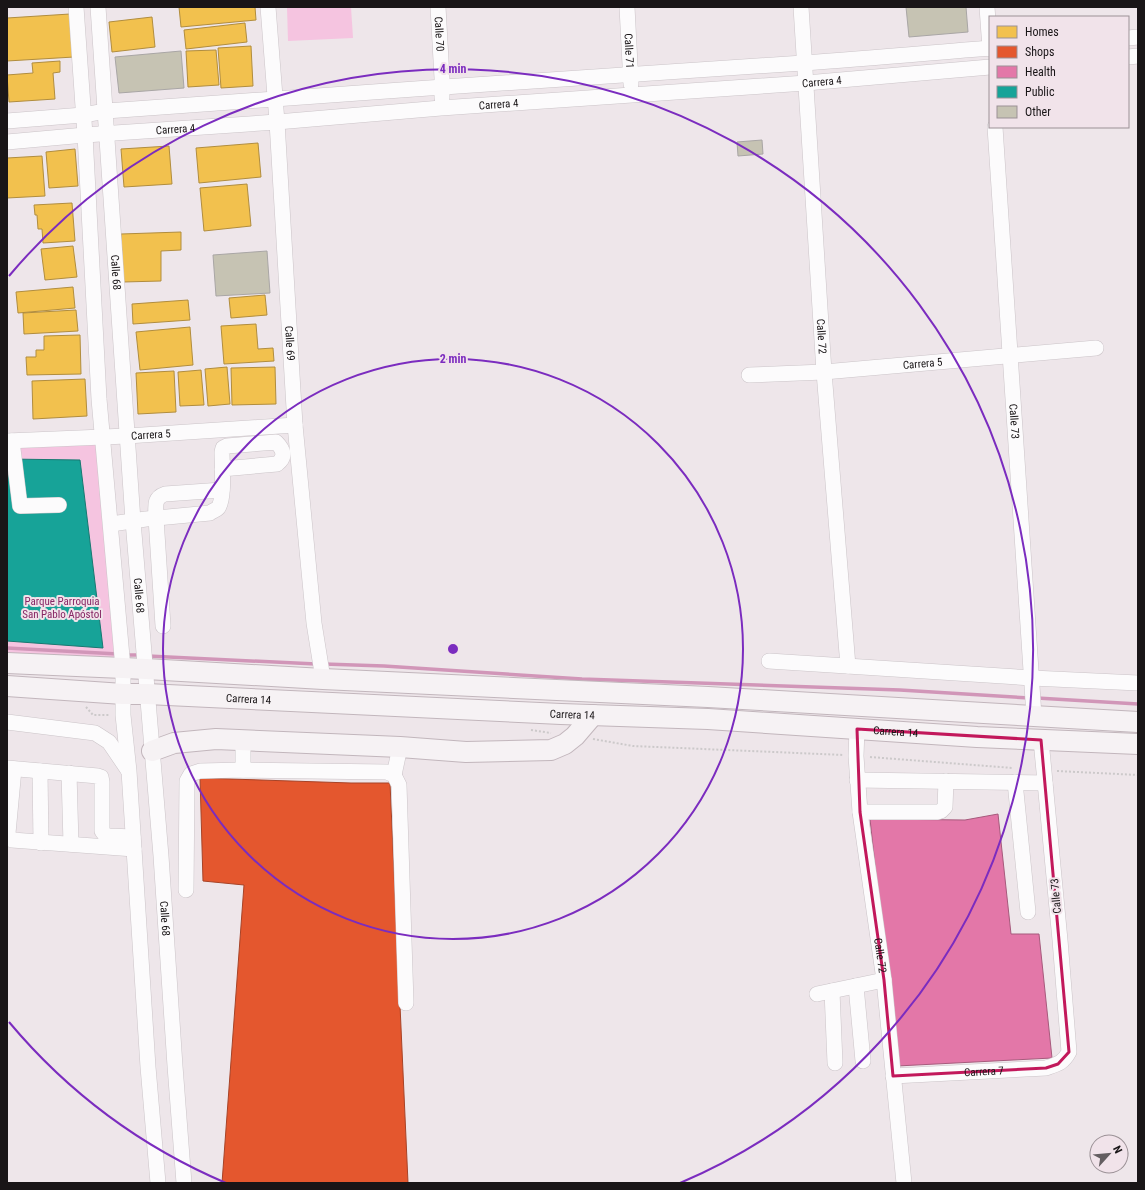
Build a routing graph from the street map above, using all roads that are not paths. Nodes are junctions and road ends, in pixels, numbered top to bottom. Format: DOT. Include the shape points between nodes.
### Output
graph roads {
  1 [pos="76,7"];
  2 [pos="98,7"];
  3 [pos="268,7"];
  4 [pos="438,7"];
  5 [pos="626,7"];
  6 [pos="801,7"];
  7 [pos="987,7"];
  8 [pos="989,35"];
  9 [pos="989,49"];
  10 [pos="903,55"];
  11 [pos="805,63"];
  12 [pos="989,67"];
  13 [pos="724,68"];
  14 [pos="631,74"];
  15 [pos="901,74"];
  16 [pos="806,82"];
  17 [pos="442,88"];
  18 [pos="728,88"];
  19 [pos="632,95"];
  20 [pos="275,98"];
  21 [pos="441,108"];
  22 [pos="106,111"];
  23 [pos="83,115"];
  24 [pos="7,121"];
  25 [pos="277,122"];
  26 [pos="995,128"];
  27 [pos="107,133"];
  28 [pos="84,134"];
  29 [pos="7,142"];
  30 [pos="1096,348"];
  31 [pos="1010,356"];
  32 [pos="824,372"];
  33 [pos="749,375"];
  34 [pos="295,425"];
  35 [pos="102,436"];
  36 [pos="128,436"];
  37 [pos="10,441"];
  38 [pos="222,469"];
  39 [pos="222,490"];
  40 [pos="59,505"];
  41 [pos="13,507"];
  42 [pos="156,518"];
  43 [pos="134,521"];
  44 [pos="111,524"];
  45 [pos="163,626"];
  46 [pos="769,661"];
  47 [pos="122,662"];
  48 [pos="146,662"];
  49 [pos="7,663"];
  50 [pos="848,666"];
  51 [pos="322,672"];
  52 [pos="1032,682"];
  53 [pos="1138,683"];
  54 [pos="7,686"];
  55 [pos="123,694"];
  56 [pos="147,694"];
  57 [pos="1034,712"];
  58 [pos="593,715"];
  59 [pos="7,722"];
  60 [pos="1138,722"];
  61 [pos="857,729"];
  62 [pos="243,740"];
  63 [pos="1041,740"];
  64 [pos="1138,744"];
  65 [pos="400,747"];
  66 [pos="152,751"];
  67 [pos="11,768"];
  68 [pos="243,770"];
  69 [pos="40,771"];
  70 [pos="129,771"];
  71 [pos="69,773"];
  72 [pos="394,775"];
  73 [pos="857,780"];
  74 [pos="946,781"];
  75 [pos="1015,782"];
  76 [pos="1045,783"];
  77 [pos="860,812"];
  78 [pos="41,843"];
  79 [pos="133,843"];
  80 [pos="71,844"];
  81 [pos="186,890"];
  82 [pos="1028,912"];
  83 [pos="884,980"];
  84 [pos="856,986"];
  85 [pos="406,1003"];
  86 [pos="1069,1052"];
  87 [pos="863,1061"];
  88 [pos="836,1063"];
  89 [pos="175,1066"];
  90 [pos="148,1067"];
  91 [pos="893,1076"];
  92 [pos="158,1183"];
  93 [pos="184,1183"];
  94 [pos="904,1183"];
  1 -- 23 [label="street"];
  2 -- 22 [label="street, Calle 68"];
  3 -- 20 [label="street, Calle 69"];
  4 -- 17 [label="street, Calle 70"];
  5 -- 14 [label="street, Calle 71"];
  6 -- 11 [label="street, Calle 72"];
  7 -- 8 [label="street"];
  9 -- 10 [label="street, Carrera 4"];
  10 -- 11 [label="street, Carrera 4"];
  10 -- 15 [label="street"];
  11 -- 13 [label="street, Carrera 4"];
  11 -- 16 [label="street, Calle 72"];
  12 -- 15 [label="street, Carrera 4"];
  13 -- 14 [label="street, Carrera 4"];
  13 -- 18 [label="street"];
  14 -- 17 [label="street, Carrera 4"];
  14 -- 19 [label="street, Calle 71"];
  15 -- 16 [label="street, Carrera 4"];
  16 -- 18 [label="street, Carrera 4"];
  16 -- 32 [label="street, Calle 72"];
  17 -- 20 [label="street, Carrera 4"];
  17 -- 21 [label="street, Calle 70"];
  18 -- 19 [label="street, Carrera 4"];
  19 -- 21 [label="street, Carrera 4"];
  20 -- 22 [label="street, Carrera 4"];
  20 -- 25 [label="street, Calle 69"];
  21 -- 25 [label="street, Carrera 4"];
  22 -- 23 [label="street, Carrera 4"];
  22 -- 27 [label="street, Calle 68"];
  23 -- 24 [label="street, Carrera 4"];
  23 -- 28 [label="street"];
  25 -- 27 [label="street, Carrera 4"];
  25 -- 34 [label="street, Calle 69"];
  26 -- 31 [label="street, Calle 73"];
  27 -- 28 [label="street, Carrera 4"];
  27 -- 36 [label="street, Calle 68"];
  28 -- 29 [label="street, Carrera 4"];
  28 -- 35 [label="street"];
  30 -- 31 [label="street, Carrera 5"];
  31 -- 32 [label="street, Carrera 5"];
  31 -- 52 [label="street, Calle 73"];
  32 -- 33 [label="street, Carrera 5"];
  32 -- 50 [label="street, Calle 72"];
  34 -- 36 [label="street, Carrera 5"];
  34 -- 51 [label="street, Calle 69" via="314,623"];
  35 -- 36 [label="street, Carrera 5"];
  35 -- 37 [label="street, Carrera 5"];
  35 -- 44 [label="street"];
  36 -- 43 [label="street, Calle 68"];
  37 -- 41 [label="street"];
  38 -- 39 [label="street"];
  39 -- 42 [label="street" via="218,508 210,513"];
  39 -- 42 [label="street" via="160,496 156,502"];
  40 -- 41 [label="street"];
  42 -- 43 [label="street"];
  42 -- 45 [label="street"];
  43 -- 44 [label="street"];
  43 -- 48 [label="street, Calle 68"];
  44 -- 47 [label="street"];
  46 -- 50 [label="street"];
  47 -- 48 [label="main road, Carrera 14"];
  47 -- 49 [label="main road, Carrera 14"];
  47 -- 55 [label="street"];
  48 -- 51 [label="main road, Carrera 14"];
  48 -- 56 [label="street, Calle 68"];
  50 -- 52 [label="street"];
  51 -- 57 [label="main road, Carrera 14" via="708,697"];
  52 -- 53 [label="street"];
  52 -- 57 [label="street, Calle 73"];
  54 -- 55 [label="main road, Carrera 14"];
  55 -- 56 [label="main road, Carrera 14"];
  55 -- 70 [label="street"];
  56 -- 58 [label="main road, Carrera 14"];
  56 -- 66 [label="street, Calle 68"];
  57 -- 60 [label="main road, Carrera 14"];
  58 -- 61 [label="main road, Carrera 14" via="708,719"];
  58 -- 65 [label="main road" via="575,736 551,750 466,752"];
  59 -- 70 [label="street" via="95,732 109,742"];
  61 -- 63 [label="main road, Carrera 14"];
  61 -- 73 [label="street, Calle 72"];
  62 -- 65 [label="main road"];
  62 -- 66 [label="main road" via="216,739 174,743"];
  62 -- 68 [label="street"];
  63 -- 64 [label="main road, Carrera 14"];
  63 -- 76 [label="street, Calle 73"];
  65 -- 72 [label="street"];
  66 -- 89 [label="street, Calle 68"];
  67 -- 69 [label="street"];
  67 -- 78 [label="street" via="9,836 12,840"];
  68 -- 72 [label="street" via="387,772"];
  68 -- 81 [label="street" via="200,771 191,774 187,781"];
  69 -- 71 [label="street"];
  69 -- 78 [label="street"];
  70 -- 79 [label="street"];
  71 -- 79 [label="street" via="101,778 102,831 105,835"];
  71 -- 80 [label="street"];
  72 -- 85 [label="street" via="399,785"];
  73 -- 74 [label="street"];
  73 -- 77 [label="street, Calle 72"];
  74 -- 75 [label="street"];
  74 -- 77 [label="street" via="945,807 938,812"];
  75 -- 76 [label="street"];
  75 -- 82 [label="street"];
  76 -- 86 [label="street, Calle 73"];
  77 -- 83 [label="street, Calle 72"];
  78 -- 80 [label="street"];
  79 -- 80 [label="street"];
  79 -- 90 [label="street"];
  83 -- 84 [label="street"];
  83 -- 91 [label="street, Calle 72"];
  84 -- 87 [label="street"];
  84 -- 88 [label="street" via="824,992"];
  86 -- 91 [label="street, Carrera 7" via="1058,1064 1046,1068"];
  89 -- 90 [label="street"];
  89 -- 93 [label="street, Calle 68"];
  90 -- 92 [label="street"];
  91 -- 94 [label="street, Calle 72"];
}
